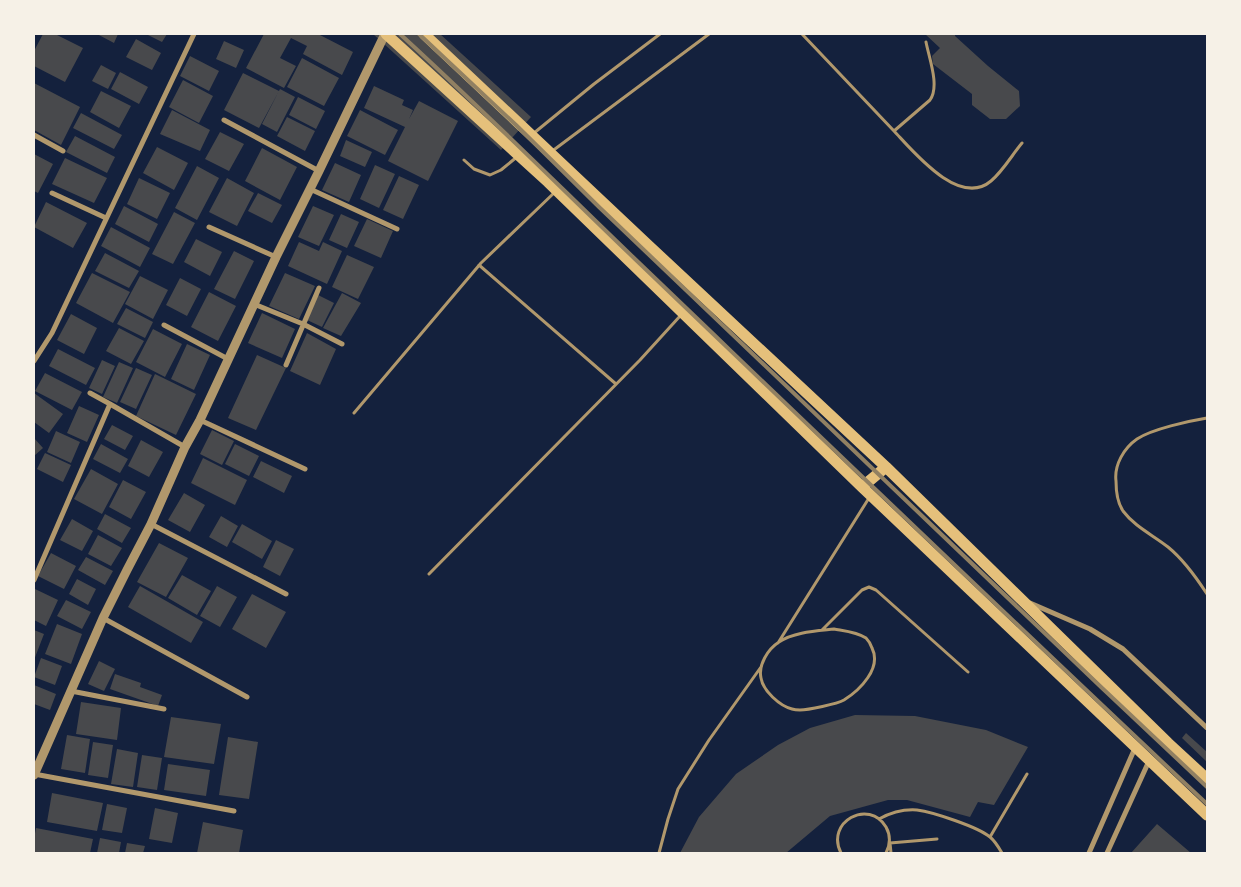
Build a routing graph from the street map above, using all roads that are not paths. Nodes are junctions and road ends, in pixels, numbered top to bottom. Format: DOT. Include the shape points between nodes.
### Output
graph roads {
  1 [pos="194,34"];
  2 [pos="386,34"];
  3 [pos="424,34"];
  4 [pos="660,34"];
  5 [pos="709,34"];
  6 [pos="802,34"];
  7 [pos="926,42"];
  8 [pos="224,120"];
  9 [pos="894,131"];
  10 [pos="34,135"];
  11 [pos="532,135"];
  12 [pos="1022,142"];
  13 [pos="63,151"];
  14 [pos="551,152"];
  15 [pos="519,155"];
  16 [pos="464,160"];
  17 [pos="319,171"];
  18 [pos="310,189"];
  19 [pos="556,190"];
  20 [pos="52,193"];
  21 [pos="106,218"];
  22 [pos="209,226"];
  23 [pos="397,229"];
  24 [pos="276,257"];
  25 [pos="479,265"];
  26 [pos="319,288"];
  27 [pos="254,304"];
  28 [pos="683,313"];
  29 [pos="303,324"];
  30 [pos="164,325"];
  31 [pos="342,344"];
  32 [pos="228,359"];
  33 [pos="34,360"];
  34 [pos="286,365"];
  35 [pos="616,384"];
  36 [pos="90,393"];
  37 [pos="110,404"];
  38 [pos="354,413"];
  39 [pos="1207,418"];
  40 [pos="200,420"];
  41 [pos="185,447"];
  42 [pos="886,467"];
  43 [pos="305,469"];
  44 [pos="866,491"];
  45 [pos="151,524"];
  46 [pos="429,574"];
  47 [pos="34,580"];
  48 [pos="286,594"];
  49 [pos="1207,594"];
  50 [pos="1021,599"];
  51 [pos="104,618"];
  52 [pos="822,630"];
  53 [pos="778,643"];
  54 [pos="761,666"];
  55 [pos="968,672"];
  56 [pos="71,691"];
  57 [pos="247,697"];
  58 [pos="164,709"];
  59 [pos="1207,728"];
  60 [pos="1136,747"];
  61 [pos="1149,760"];
  62 [pos="34,774"];
  63 [pos="1027,774"];
  64 [pos="1207,779"];
  65 [pos="234,812"];
  66 [pos="1207,815"];
  67 [pos="878,819"];
  68 [pos="990,837"];
  69 [pos="937,839"];
  70 [pos="890,843"];
  71 [pos="659,853"];
  72 [pos="841,853"];
  73 [pos="886,853"];
  74 [pos="891,853"];
  75 [pos="1002,853"];
  76 [pos="1089,853"];
  77 [pos="1107,853"];
  1 -- 21 [label="street"];
  2 -- 15 [label="main road"];
  2 -- 17 [label="street"];
  3 -- 11 [label="main road"];
  4 -- 11 [label="lane"];
  5 -- 14 [label="lane"];
  6 -- 9 [label="lane"];
  7 -- 9 [label="lane" via="934,81 933,95"];
  8 -- 17 [label="street"];
  9 -- 12 [label="lane" via="938,174 964,187 979,187 990,182"];
  10 -- 13 [label="street"];
  11 -- 14 [label="main road"];
  14 -- 42 [label="main road"];
  15 -- 16 [label="lane" via="490,175 474,169"];
  15 -- 19 [label="main road"];
  17 -- 18 [label="street"];
  18 -- 23 [label="street"];
  18 -- 24 [label="street"];
  19 -- 25 [label="lane"];
  19 -- 28 [label="main road"];
  20 -- 21 [label="street"];
  21 -- 33 [label="street" via="52,332"];
  22 -- 24 [label="street"];
  24 -- 27 [label="street"];
  25 -- 35 [label="lane"];
  25 -- 38 [label="lane"];
  26 -- 29 [label="street"];
  27 -- 29 [label="street"];
  27 -- 32 [label="street"];
  28 -- 35 [label="lane"];
  28 -- 44 [label="main road"];
  29 -- 31 [label="street"];
  29 -- 34 [label="street"];
  30 -- 32 [label="street"];
  32 -- 40 [label="street"];
  35 -- 46 [label="lane"];
  36 -- 37 [label="street"];
  37 -- 41 [label="street"];
  37 -- 47 [label="street"];
  39 -- 49 [label="lane" via="1138,438 1126,448 1115,475 1116,494 1123,510 1138,526 1168,547"];
  40 -- 41 [label="street"];
  40 -- 43 [label="street"];
  41 -- 45 [label="street"];
  42 -- 44 [label="main road"];
  42 -- 50 [label="main road"];
  44 -- 53 [label="lane"];
  44 -- 60 [label="main road"];
  45 -- 48 [label="street"];
  45 -- 51 [label="street"];
  50 -- 59 [label="street" via="1090,629 1123,649"];
  50 -- 64 [label="main road"];
  51 -- 56 [label="street"];
  51 -- 57 [label="street"];
  52 -- 53 [label="lane"];
  52 -- 54 [label="lane" via="854,632 868,639 875,653 874,666 867,679 842,701 800,710 789,708 780,704 764,685"];
  52 -- 55 [label="lane" via="862,590 869,587"];
  53 -- 54 [label="lane"];
  54 -- 71 [label="lane" via="678,789"];
  56 -- 58 [label="street"];
  56 -- 62 [label="street"];
  60 -- 61 [label="main road"];
  60 -- 76 [label="street"];
  61 -- 66 [label="main road"];
  61 -- 77 [label="street"];
  62 -- 65 [label="street"];
  63 -- 68 [label="lane"];
  67 -- 68 [label="lane" via="888,814 916,810 953,820"];
  67 -- 70 [label="lane" via="884,824"];
  67 -- 72 [label="lane" via="863,814 848,819 838,832"];
  68 -- 75 [label="lane"];
  69 -- 70 [label="lane"];
  70 -- 73 [label="lane"];
  70 -- 74 [label="lane"];
}
